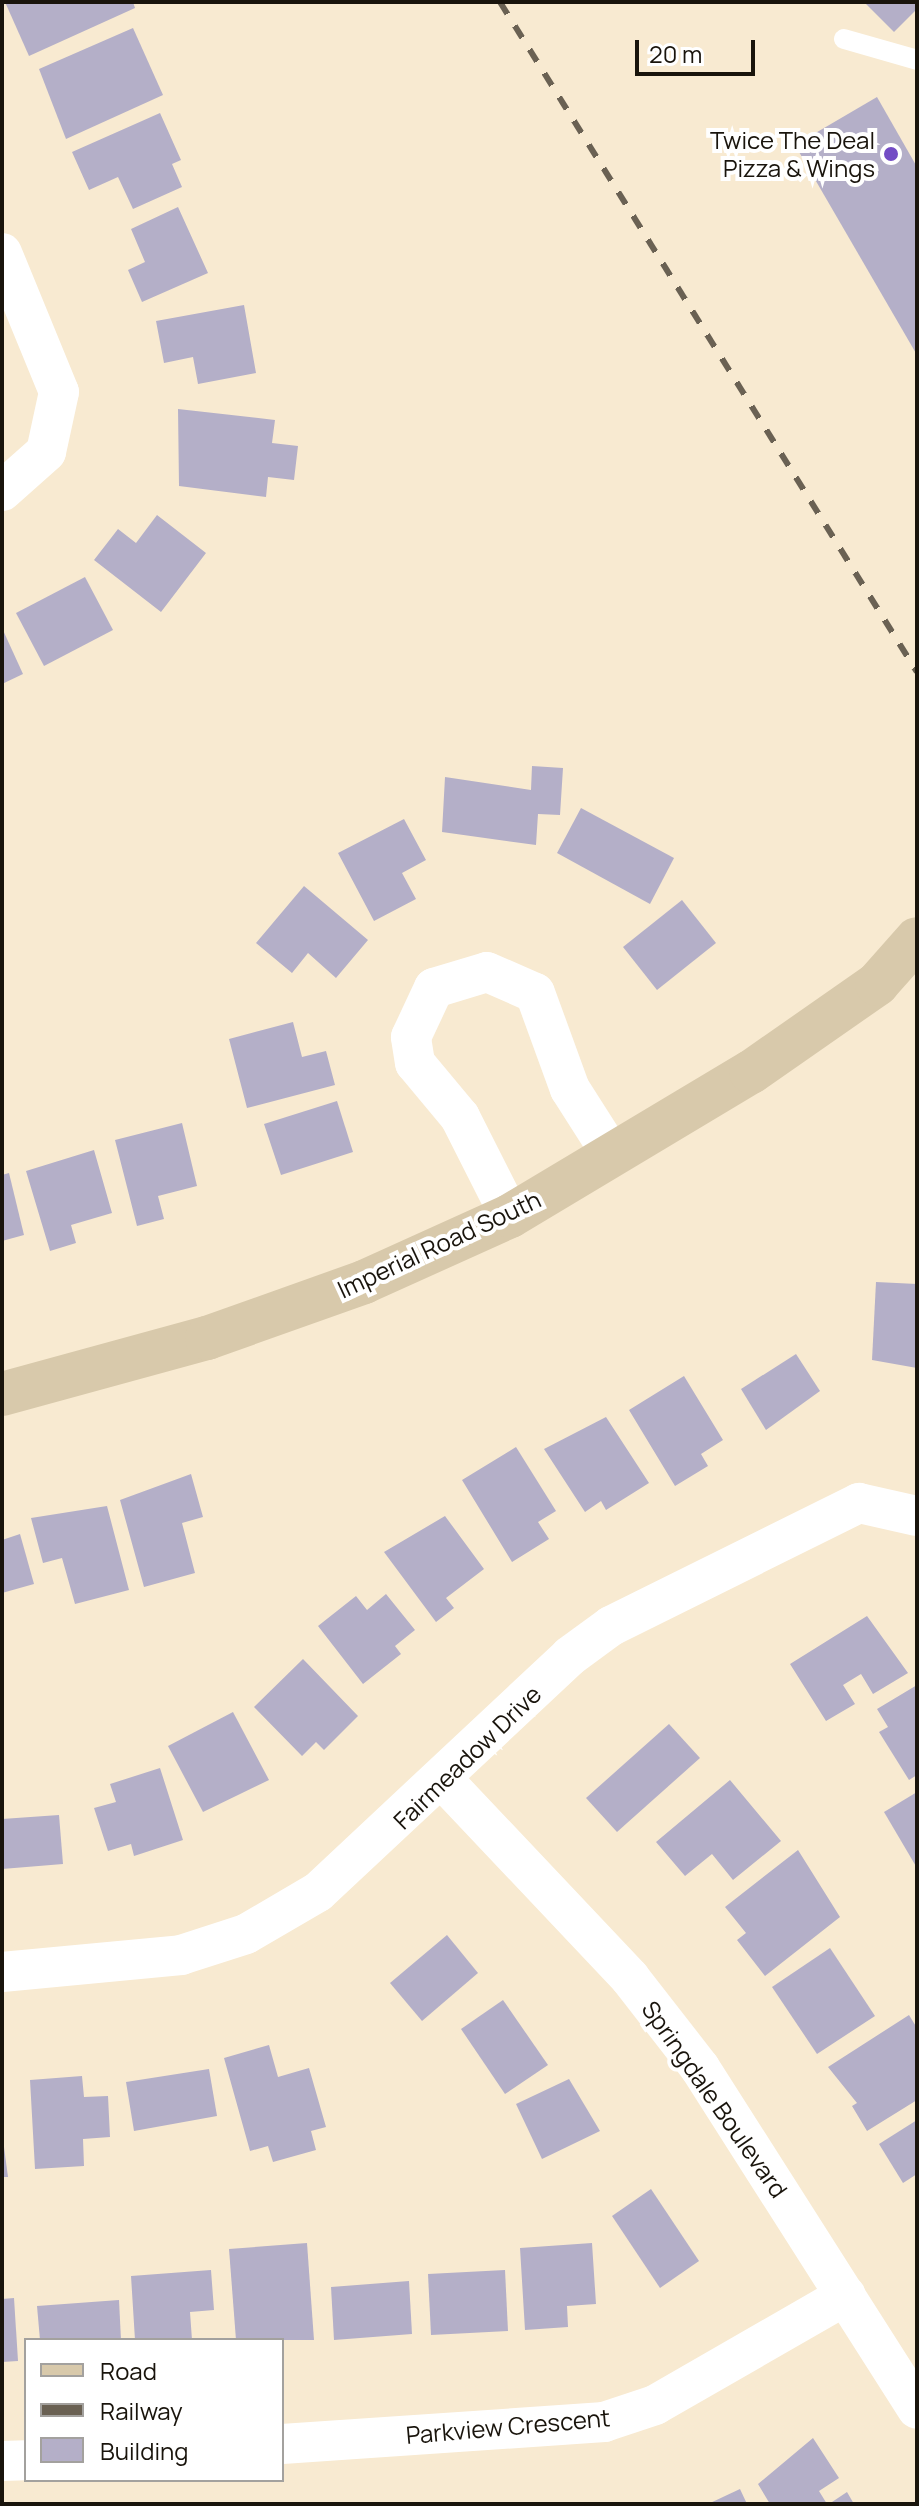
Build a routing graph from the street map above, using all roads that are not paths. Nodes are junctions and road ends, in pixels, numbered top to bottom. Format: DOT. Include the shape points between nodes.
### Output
graph roads {
  1 [pos="844,39"];
  2 [pos="917,60"];
  3 [pos="2,253"];
  4 [pos="2,491"];
  5 [pos="917,939"];
  6 [pos="897,978"];
  7 [pos="612,1155"];
  8 [pos="510,1216"];
  9 [pos="2,1394"];
  10 [pos="917,1516"];
  11 [pos="444,1781"];
  12 [pos="2,1972"];
  13 [pos="846,2295"];
  14 [pos="917,2409"];
  15 [pos="284,2444"];
  16 [pos="24,2460"];
  17 [pos="2,2461"];
  1 -- 2 [label="lane"];
  3 -- 4 [label="street" via="59,392 46,452"];
  5 -- 6 [label="street, Imperial Road South"];
  6 -- 7 [label="street, Imperial Road South"];
  7 -- 8 [label="street, Imperial Road South"];
  7 -- 8 [label="street" via="559,1068 535,993 487,972 434,988 411,1037 415,1063 460,1117"];
  8 -- 9 [label="street, Imperial Road South" via="364,1282 221,1333"];
  10 -- 11 [label="street, Fairmeadow Drive" via="859,1503 611,1626 570,1656"];
  11 -- 12 [label="street, Fairmeadow Drive" via="318,1892 246,1934 181,1955"];
  11 -- 13 [label="street, Springdale Boulevard" via="630,1978 700,2068"];
  13 -- 14 [label="street, Springdale Boulevard"];
  13 -- 15 [label="street, Parkview Crescent" via="655,2405 604,2422"];
  16 -- 17 [label="street"];
}
